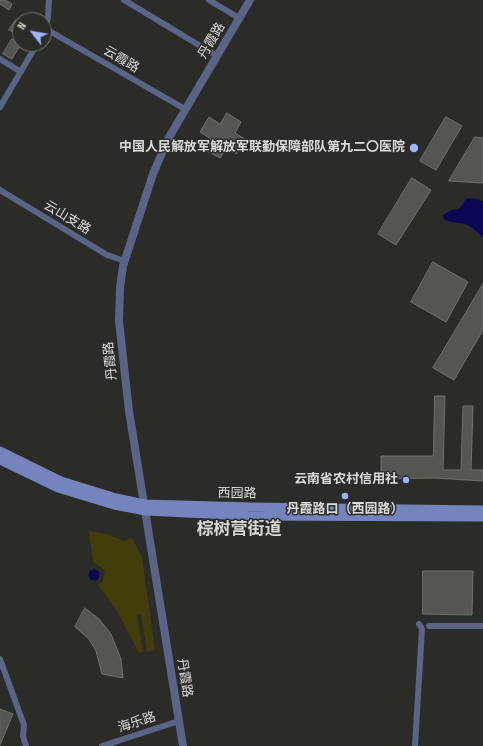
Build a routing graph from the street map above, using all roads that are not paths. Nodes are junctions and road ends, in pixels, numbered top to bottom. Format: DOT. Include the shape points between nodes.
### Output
graph roads {
  1 [pos="49,0"];
  2 [pos="124,0"];
  3 [pos="209,0"];
  4 [pos="250,0"];
  5 [pos="47,12"];
  6 [pos="239,18"];
  7 [pos="52,35"];
  8 [pos="32,52"];
  9 [pos="217,56"];
  10 [pos="0,60"];
  11 [pos="21,72"];
  12 [pos="0,107"];
  13 [pos="185,109"];
  14 [pos="0,190"];
  15 [pos="125,261"];
  16 [pos="0,451"];
  17 [pos="0,460"];
  18 [pos="145,508"];
  19 [pos="483,510"];
  20 [pos="483,517"];
  21 [pos="419,624"];
  22 [pos="429,626"];
  23 [pos="483,626"];
  24 [pos="0,659"];
  25 [pos="179,721"];
  26 [pos="26,746"];
  27 [pos="102,746"];
  28 [pos="183,746"];
  29 [pos="415,746"];
  1 -- 5 [label="street"];
  2 -- 9 [label="street"];
  3 -- 6 [label="street"];
  4 -- 6 [label="street, 丹霞路"];
  6 -- 9 [label="street, 丹霞路"];
  7 -- 13 [label="street, 云霞路"];
  8 -- 11 [label="street"];
  9 -- 13 [label="street, 丹霞路"];
  10 -- 11 [label="street"];
  11 -- 12 [label="street"];
  13 -- 15 [label="street, 丹霞路" via="152,174"];
  14 -- 15 [label="street, 云山支路" via="107,255"];
  15 -- 18 [label="street, 丹霞路" via="120,288 119,321 129,411"];
  16 -- 18 [label="main road, 西园路" via="61,481"];
  17 -- 18 [label="main road, 西园路" via="58,488 114,505"];
  18 -- 19 [label="main road, 西园路"];
  18 -- 20 [label="main road, 西园路" via="248,516"];
  18 -- 25 [label="street, 丹霞路"];
  21 -- 29 [label="street" via="422,629"];
  22 -- 23 [label="street"];
  24 -- 26 [label="street" via="24,725 23,736"];
  25 -- 27 [label="street, 海乐路"];
  25 -- 28 [label="street, 丹霞路"];
}
